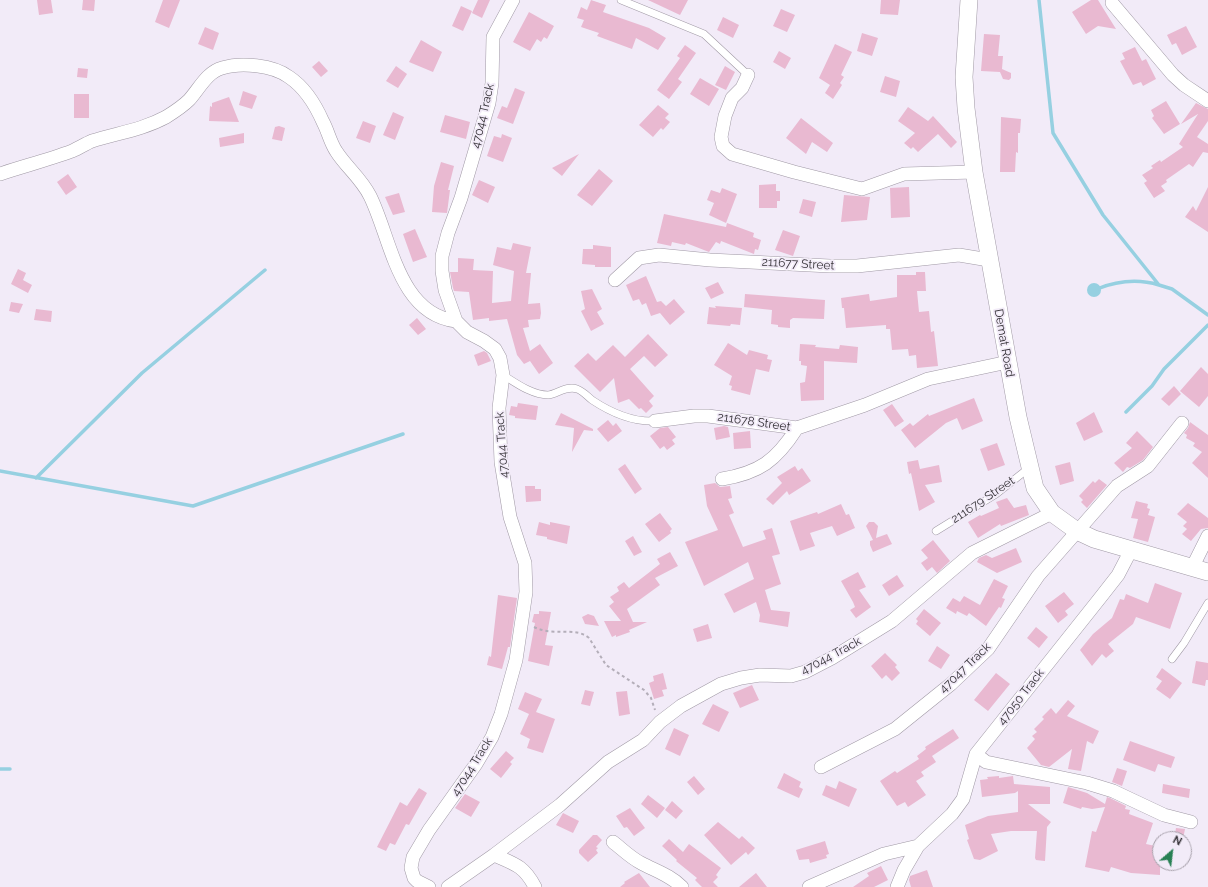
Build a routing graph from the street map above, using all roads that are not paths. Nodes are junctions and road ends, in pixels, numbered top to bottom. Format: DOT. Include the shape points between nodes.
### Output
graph roads {
  1 [pos="513,0"];
  2 [pos="621,0"];
  3 [pos="969,0"];
  4 [pos="1112,3"];
  5 [pos="748,75"];
  6 [pos="1208,101"];
  7 [pos="974,172"];
  8 [pos="0,174"];
  9 [pos="989,260"];
  10 [pos="615,280"];
  11 [pos="456,321"];
  12 [pos="1008,362"];
  13 [pos="503,375"];
  14 [pos="655,421"];
  15 [pos="1182,423"];
  16 [pos="797,428"];
  17 [pos="1029,468"];
  18 [pos="722,479"];
  19 [pos="1052,513"];
  20 [pos="936,531"];
  21 [pos="1077,531"];
  22 [pos="1208,536"];
  23 [pos="1131,550"];
  24 [pos="1200,570"];
  25 [pos="1208,603"];
  26 [pos="1172,659"];
  27 [pos="976,754"];
  28 [pos="821,767"];
  29 [pos="1191,822"];
  30 [pos="613,842"];
  31 [pos="918,846"];
  32 [pos="494,856"];
  33 [pos="412,884"];
  34 [pos="429,887"];
  35 [pos="448,887"];
  36 [pos="535,887"];
  37 [pos="682,887"];
  38 [pos="809,887"];
  39 [pos="897,887"];
  1 -- 11 [label="street, 47044 Track" via="493,37 489,103 442,256 445,290"];
  2 -- 5 [label="lane" via="704,34"];
  3 -- 7 [label="street, Demat Road" via="964,76"];
  4 -- 6 [label="street" via="1172,75"];
  5 -- 7 [label="street" via="742,88 732,98 725,116 721,137 723,146 732,154 862,189 904,174"];
  7 -- 9 [label="street, Demat Road"];
  8 -- 11 [label="street" via="72,151 92,141 149,126 188,101 217,70 234,65 275,70 290,77 310,99 336,151 366,190 400,276 411,293 436,315"];
  9 -- 10 [label="street, 211677 Street" via="959,254 870,265 830,266 659,255 639,258"];
  9 -- 12 [label="street, Demat Road"];
  11 -- 13 [label="street, 47044 Track" via="467,332 495,349 500,358"];
  12 -- 16 [label="street, 211678 Street" via="928,380 865,406"];
  12 -- 17 [label="street, Demat Road"];
  13 -- 14 [label="lane, 211678 Street" via="540,394 549,395 566,389 577,389 633,420"];
  13 -- 33 [label="street, 47044 Track" via="499,408 502,462 510,517 525,563 526,592 516,660 492,737 413,858"];
  14 -- 16 [label="street, 211678 Street" via="708,416"];
  15 -- 21 [label="street, 47047 Track" via="1152,462 1117,486"];
  16 -- 18 [label="street" via="769,463 740,476"];
  17 -- 19 [label="street, Demat Road" via="1035,488"];
  17 -- 20 [label="lane, 211679 Street" via="996,494"];
  19 -- 21 [label="street, Demat Road"];
  19 -- 32 [label="street, 47044 Track" via="972,553 892,621 832,658 791,676 760,675 721,684 681,706 660,722 643,740 608,762 560,805"];
  21 -- 23 [label="street, Demat Road"];
  21 -- 28 [label="street, 47047 Track" via="1038,576 988,649 951,684 895,729"];
  22 -- 24 [label="street"];
  23 -- 24 [label="street, Demat Road"];
  23 -- 27 [label="street, 47050 Track" via="1118,574 1100,598"];
  25 -- 26 [label="lane"];
  27 -- 29 [label="street" via="986,762 1114,791 1164,815"];
  27 -- 31 [label="street, 47050 Track" via="963,799 952,814"];
  30 -- 37 [label="street" via="640,863 676,880"];
  31 -- 38 [label="street" via="884,854"];
  31 -- 39 [label="street"];
  32 -- 35 [label="street, 47044 Track"];
  32 -- 36 [label="street" via="521,867 528,873"];
  33 -- 34 [label="street, 47044 Track"];
}
